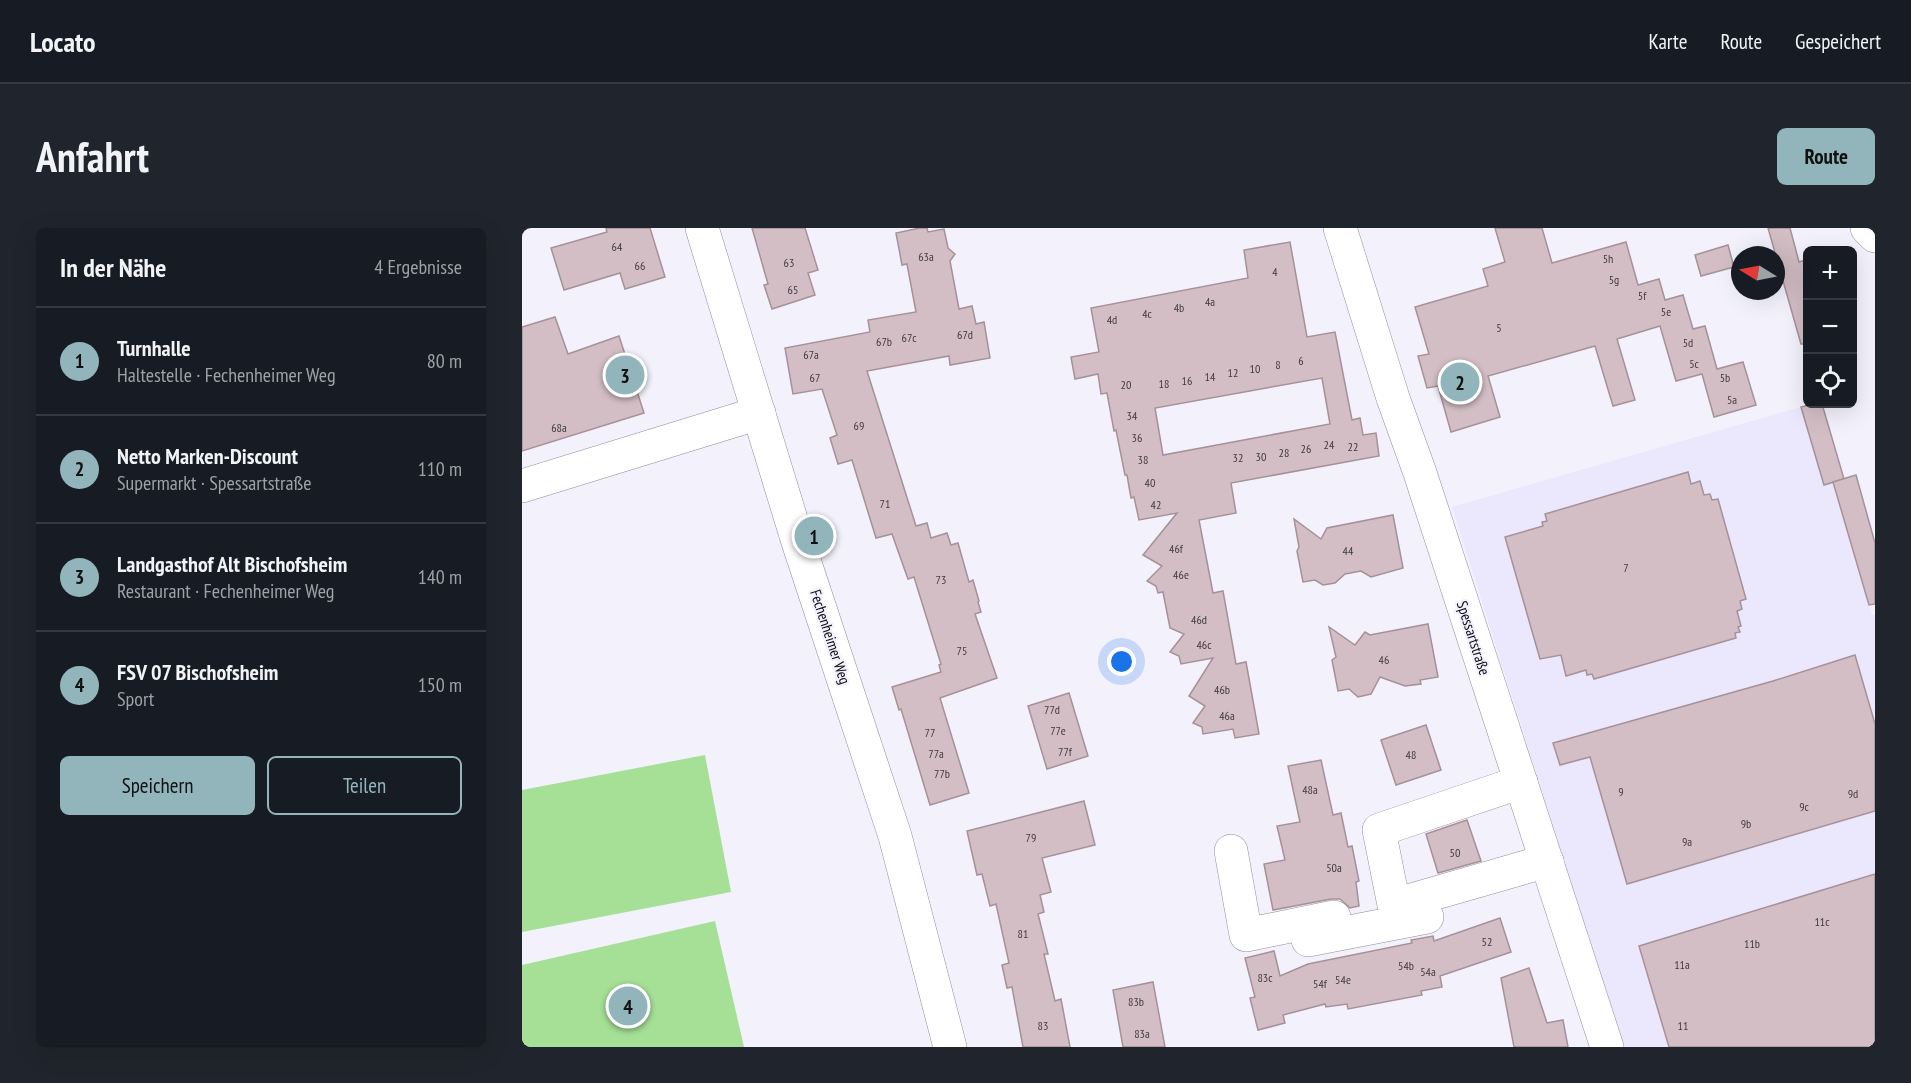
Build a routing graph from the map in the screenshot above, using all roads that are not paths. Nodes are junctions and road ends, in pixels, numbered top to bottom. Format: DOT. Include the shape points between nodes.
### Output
graph roads {
  1 [pos="702,228"];
  2 [pos="1340,228"];
  3 [pos="1867,228"];
  4 [pos="1875,236"];
  5 [pos="759,413"];
  6 [pos="522,486"];
  7 [pos="1521,782"];
  8 [pos="1231,851"];
  9 [pos="1550,872"];
  10 [pos="1394,905"];
  11 [pos="1308,940"];
  12 [pos="950,1047"];
  13 [pos="1607,1047"];
  1 -- 5 [label="street, Fechenheimer Weg"];
  2 -- 7 [label="street, Spessartstraße"];
  3 -- 4 [label="street"];
  5 -- 6 [label="street"];
  5 -- 12 [label="street, Fechenheimer Weg" via="896,836"];
  7 -- 9 [label="street, Spessartstraße"];
  7 -- 10 [label="street" via="1379,830"];
  8 -- 10 [label="street" via="1246,935"];
  9 -- 10 [label="street"];
  9 -- 11 [label="street" via="1445,913"];
  9 -- 13 [label="street, Spessartstraße"];
}
